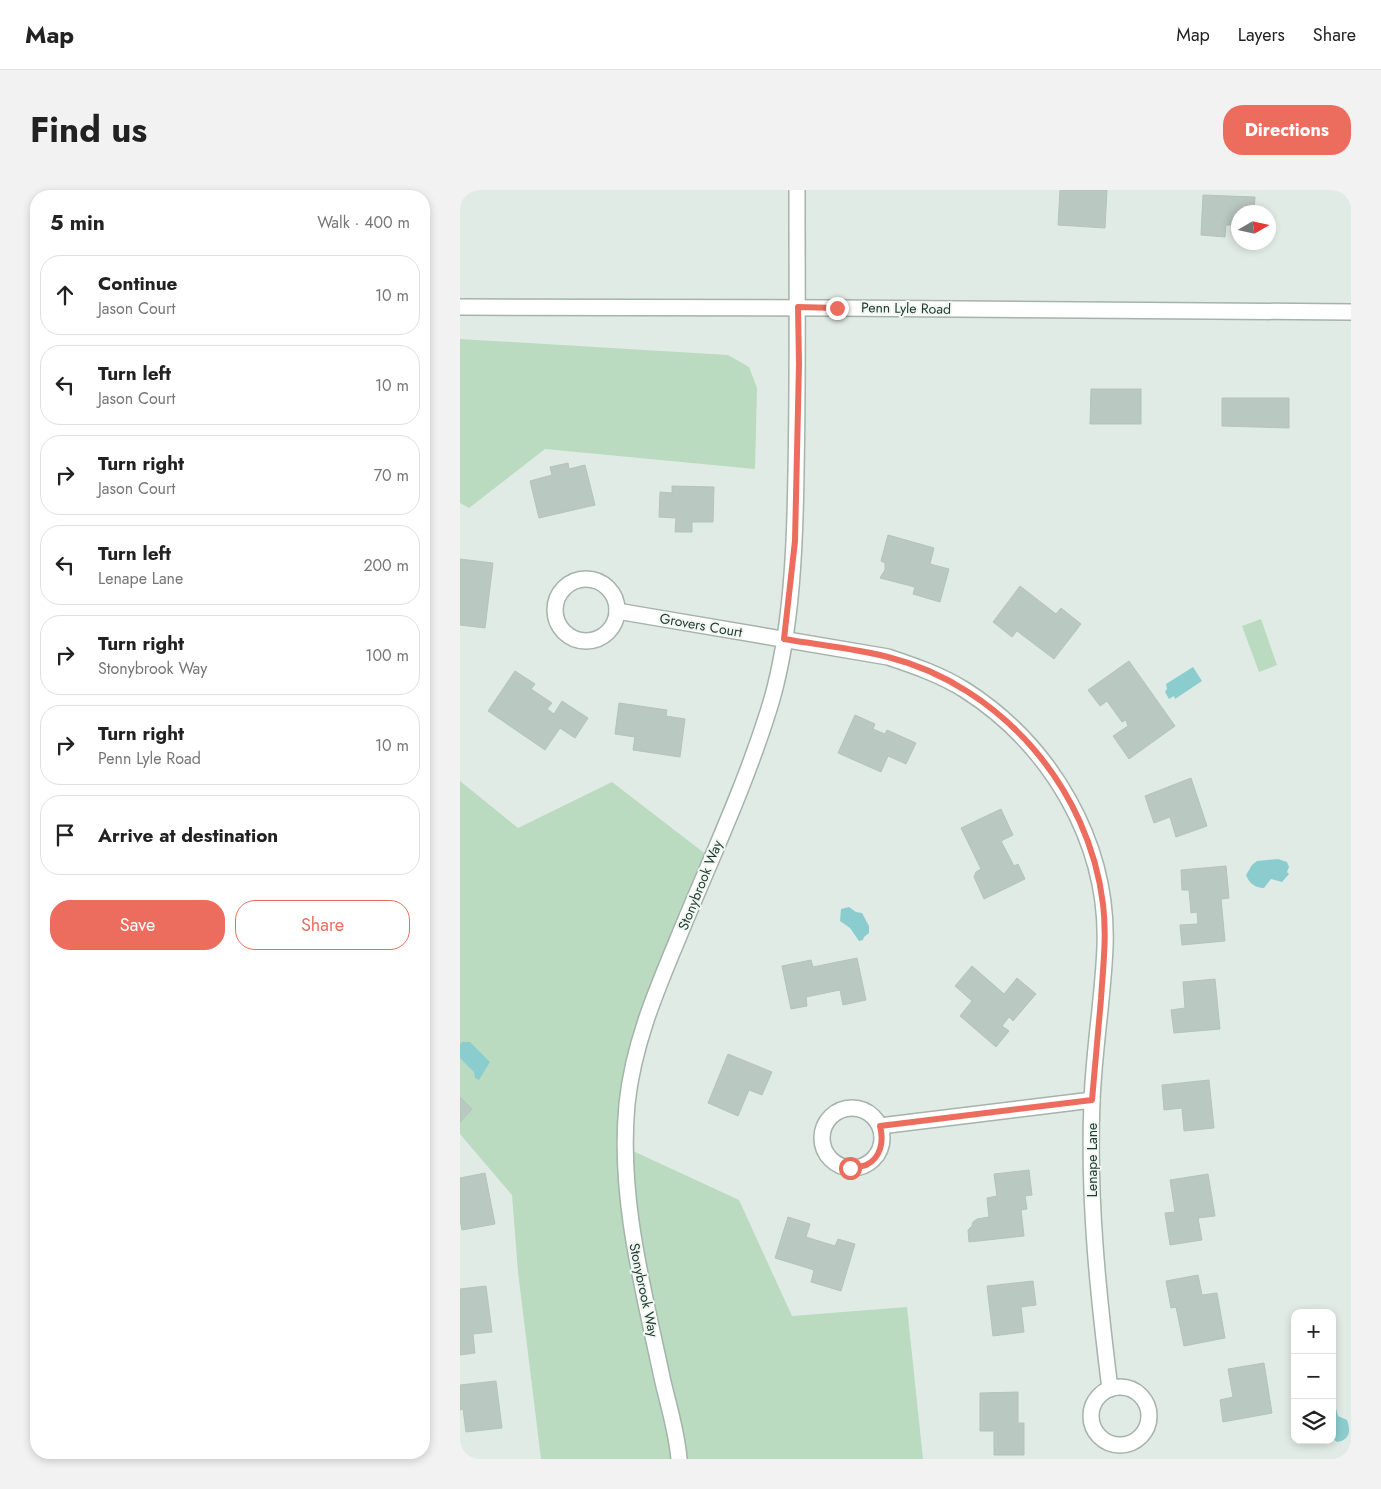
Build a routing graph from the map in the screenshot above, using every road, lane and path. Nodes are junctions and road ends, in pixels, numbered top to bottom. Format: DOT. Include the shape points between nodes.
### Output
graph roads {
  1 [pos="797,190"];
  2 [pos="460,307"];
  3 [pos="798,307"];
  4 [pos="1351,312"];
  5 [pos="617,611"];
  6 [pos="784,639"];
  7 [pos="1092,1100"];
  8 [pos="880,1126"];
  9 [pos="1110,1389"];
  10 [pos="679,1459"];
  1 -- 3 [label="street, Stonybrook Way"];
  2 -- 3 [label="street, Penn Lyle Road"];
  3 -- 4 [label="street, Penn Lyle Road"];
  3 -- 6 [label="street, Stonybrook Way" via="795,541"];
  5 -- 5 [label="street" via="616,600 607,587 588,578 577,579 559,592 554,609 558,625 569,636 590,641 606,634"];
  5 -- 6 [label="street, Grovers Court"];
  6 -- 7 [label="street, Lenape Lane" via="888,657 927,670 993,709 1023,736 1046,764 1082,826 1096,864 1103,904 1105,945"];
  6 -- 10 [label="street, Stonybrook Way" via="773,695 756,750 650,1004 627,1102 624,1149 627,1203"];
  7 -- 8 [label="street"];
  7 -- 9 [label="street, Lenape Lane" via="1092,1201 1097,1284"];
  8 -- 8 [label="street" via="870,1113 856,1107 844,1108 827,1120 822,1145 833,1162 844,1168 865,1166 878,1154 882,1144"];
}
